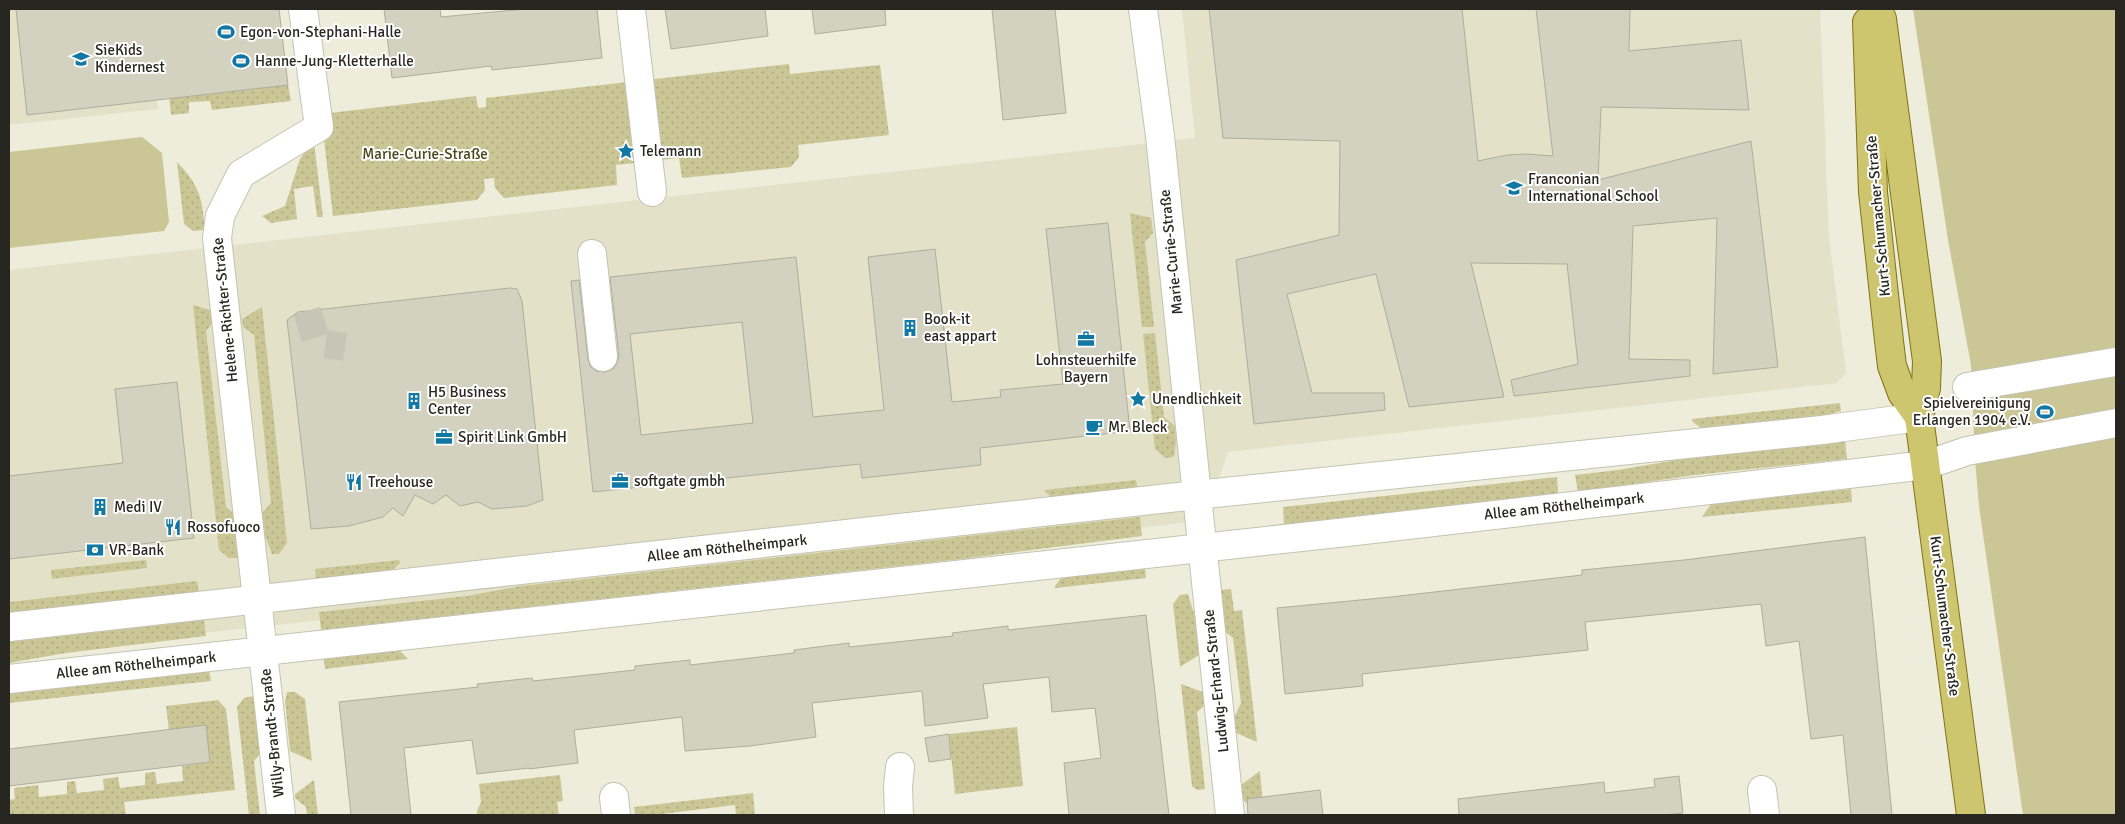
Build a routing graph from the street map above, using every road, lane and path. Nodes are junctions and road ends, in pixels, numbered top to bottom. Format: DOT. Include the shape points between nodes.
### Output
graph roads {
  1 [pos="303,9"];
  2 [pos="631,9"];
  3 [pos="1143,9"];
  4 [pos="1869,9"];
  5 [pos="1878,9"];
  6 [pos="652,192"];
  7 [pos="592,254"];
  8 [pos="603,357"];
  9 [pos="2115,362"];
  10 [pos="1967,387"];
  11 [pos="1919,417"];
  12 [pos="2116,423"];
  13 [pos="1926,465"];
  14 [pos="1196,495"];
  15 [pos="1202,548"];
  16 [pos="258,600"];
  17 [pos="9,627"];
  18 [pos="263,651"];
  19 [pos="9,679"];
  20 [pos="900,767"];
  21 [pos="282,815"];
  22 [pos="899,815"];
  23 [pos="1230,815"];
  24 [pos="1971,815"];
  1 -- 16 [label="street, Helene-Richter-Straße" via="319,127 241,174 220,216 216,238"];
  2 -- 6 [label="street"];
  3 -- 14 [label="street, Marie-Curie-Straße" via="1160,136"];
  4 -- 11 [label="main road, Kurt-Schumacher-Straße" via="1866,21 1873,192 1892,366 1902,393"];
  5 -- 11 [label="main road, Kurt-Schumacher-Straße" via="1882,19 1927,361 1926,388"];
  7 -- 8 [label="street"];
  9 -- 10 [label="street"];
  11 -- 13 [label="main road, Kurt-Schumacher-Straße"];
  11 -- 14 [label="street, Allee am Röthelheimpark" via="1822,430"];
  12 -- 13 [label="street, Allee am Röthelheimpark" via="1967,451"];
  13 -- 15 [label="street, Allee am Röthelheimpark"];
  13 -- 24 [label="main road, Kurt-Schumacher-Straße"];
  14 -- 15 [label="street"];
  14 -- 16 [label="street, Allee am Röthelheimpark"];
  15 -- 18 [label="street, Allee am Röthelheimpark"];
  15 -- 23 [label="street, Ludwig-Erhard-Straße"];
  16 -- 17 [label="street, Allee am Röthelheimpark"];
  16 -- 18 [label="street"];
  18 -- 19 [label="street, Allee am Röthelheimpark"];
  18 -- 21 [label="street, Willy-Brandt-Straße"];
  20 -- 22 [label="street"];
}
